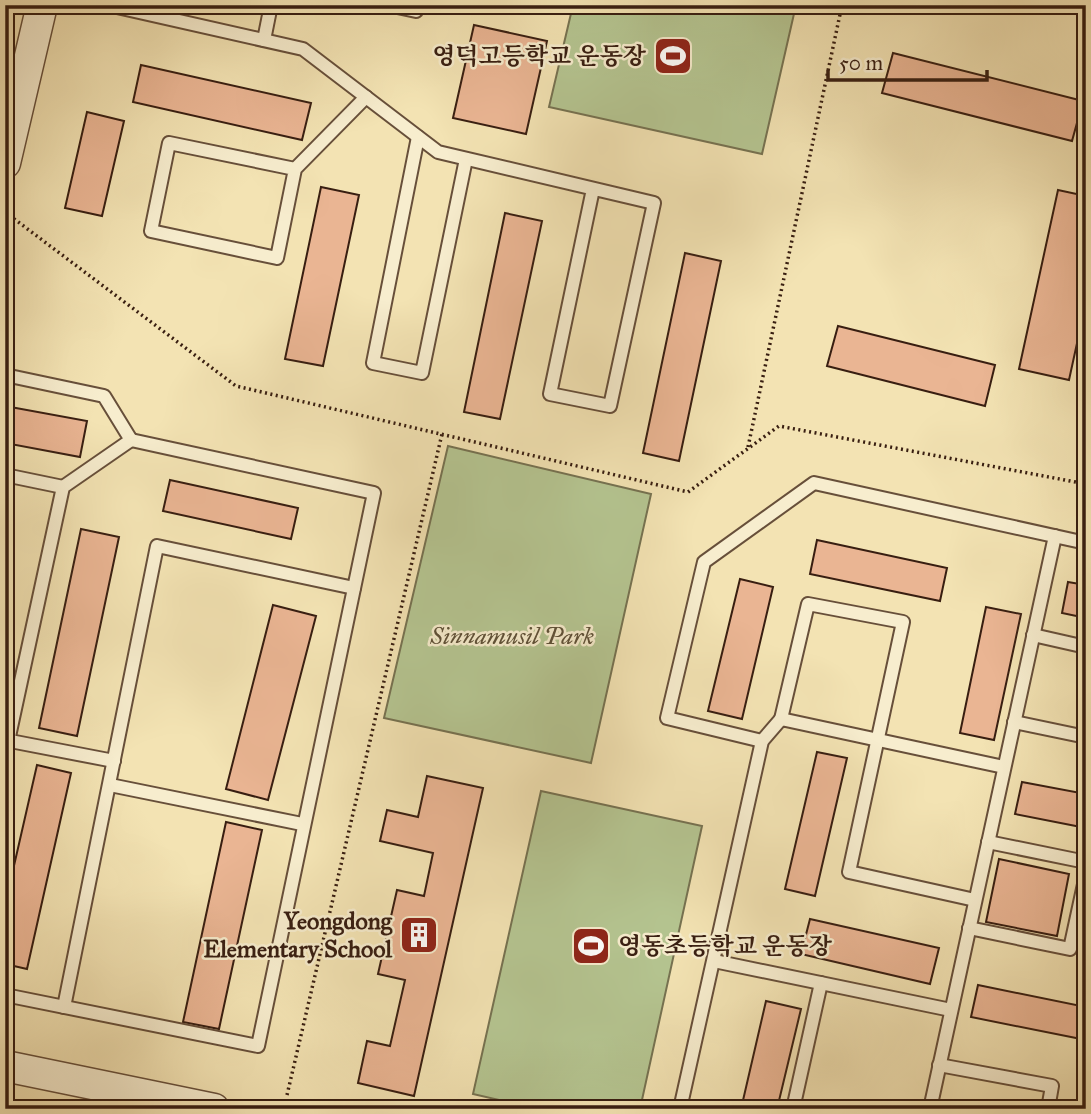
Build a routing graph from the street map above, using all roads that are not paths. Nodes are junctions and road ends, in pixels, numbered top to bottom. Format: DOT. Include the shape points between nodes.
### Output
graph roads {
  1 [pos="43,5"];
  2 [pos="108,5"];
  3 [pos="271,5"];
  4 [pos="388,5"];
  5 [pos="417,5"];
  6 [pos="264,40"];
  7 [pos="366,97"];
  8 [pos="418,137"];
  9 [pos="466,159"];
  10 [pos="5,163"];
  11 [pos="295,169"];
  12 [pos="593,189"];
  13 [pos="5,375"];
  14 [pos="131,440"];
  15 [pos="5,475"];
  16 [pos="62,487"];
  17 [pos="1055,536"];
  18 [pos="1086,543"];
  19 [pos="354,588"];
  20 [pos="1033,635"];
  21 [pos="1086,647"];
  22 [pos="781,719"];
  23 [pos="1014,722"];
  24 [pos="1086,737"];
  25 [pos="876,739"];
  26 [pos="7,740"];
  27 [pos="762,741"];
  28 [pos="5,755"];
  29 [pos="114,761"];
  30 [pos="1004,767"];
  31 [pos="110,785"];
  32 [pos="302,824"];
  33 [pos="988,842"];
  34 [pos="1086,862"];
  35 [pos="1086,875"];
  36 [pos="975,900"];
  37 [pos="969,928"];
  38 [pos="714,961"];
  39 [pos="821,983"];
  40 [pos="5,995"];
  41 [pos="64,1007"];
  42 [pos="951,1010"];
  43 [pos="939,1065"];
  44 [pos="5,1066"];
  45 [pos="214,1109"];
  46 [pos="680,1109"];
  47 [pos="793,1109"];
  48 [pos="930,1109"];
  49 [pos="1048,1109"];
  1 -- 10 [label="street"];
  2 -- 6 [label="lane"];
  3 -- 6 [label="lane"];
  4 -- 5 [label="lane" via="416,11"];
  6 -- 7 [label="lane" via="303,49"];
  7 -- 8 [label="lane"];
  7 -- 11 [label="lane"];
  8 -- 9 [label="lane" via="438,152"];
  8 -- 9 [label="lane" via="373,363 422,373"];
  9 -- 12 [label="lane"];
  11 -- 11 [label="lane" via="169,143 151,231 277,258"];
  12 -- 12 [label="lane" via="654,203 610,406 550,394"];
  13 -- 14 [label="lane" via="104,396"];
  14 -- 16 [label="lane"];
  14 -- 19 [label="lane" via="374,493"];
  15 -- 16 [label="lane"];
  16 -- 26 [label="lane"];
  17 -- 18 [label="lane"];
  17 -- 20 [label="lane"];
  17 -- 27 [label="lane" via="814,483 705,562 667,718"];
  19 -- 29 [label="lane" via="157,546"];
  19 -- 32 [label="lane"];
  20 -- 21 [label="lane"];
  20 -- 23 [label="lane"];
  22 -- 25 [label="lane"];
  22 -- 25 [label="lane" via="808,604 903,622"];
  22 -- 27 [label="lane"];
  23 -- 24 [label="lane"];
  23 -- 30 [label="lane"];
  25 -- 30 [label="lane"];
  25 -- 36 [label="lane" via="849,872"];
  26 -- 28 [label="lane"];
  26 -- 29 [label="lane"];
  27 -- 38 [label="lane"];
  29 -- 31 [label="lane"];
  30 -- 33 [label="lane"];
  31 -- 32 [label="lane"];
  31 -- 41 [label="lane"];
  32 -- 41 [label="lane" via="257,1046"];
  33 -- 34 [label="lane"];
  33 -- 36 [label="lane"];
  35 -- 37 [label="lane" via="1070,949"];
  36 -- 37 [label="lane"];
  37 -- 42 [label="lane"];
  38 -- 39 [label="lane"];
  38 -- 46 [label="lane"];
  39 -- 42 [label="lane"];
  39 -- 47 [label="lane"];
  40 -- 41 [label="lane"];
  42 -- 43 [label="lane"];
  43 -- 48 [label="lane"];
  43 -- 49 [label="lane" via="1052,1086"];
  44 -- 45 [label="street"];
}
